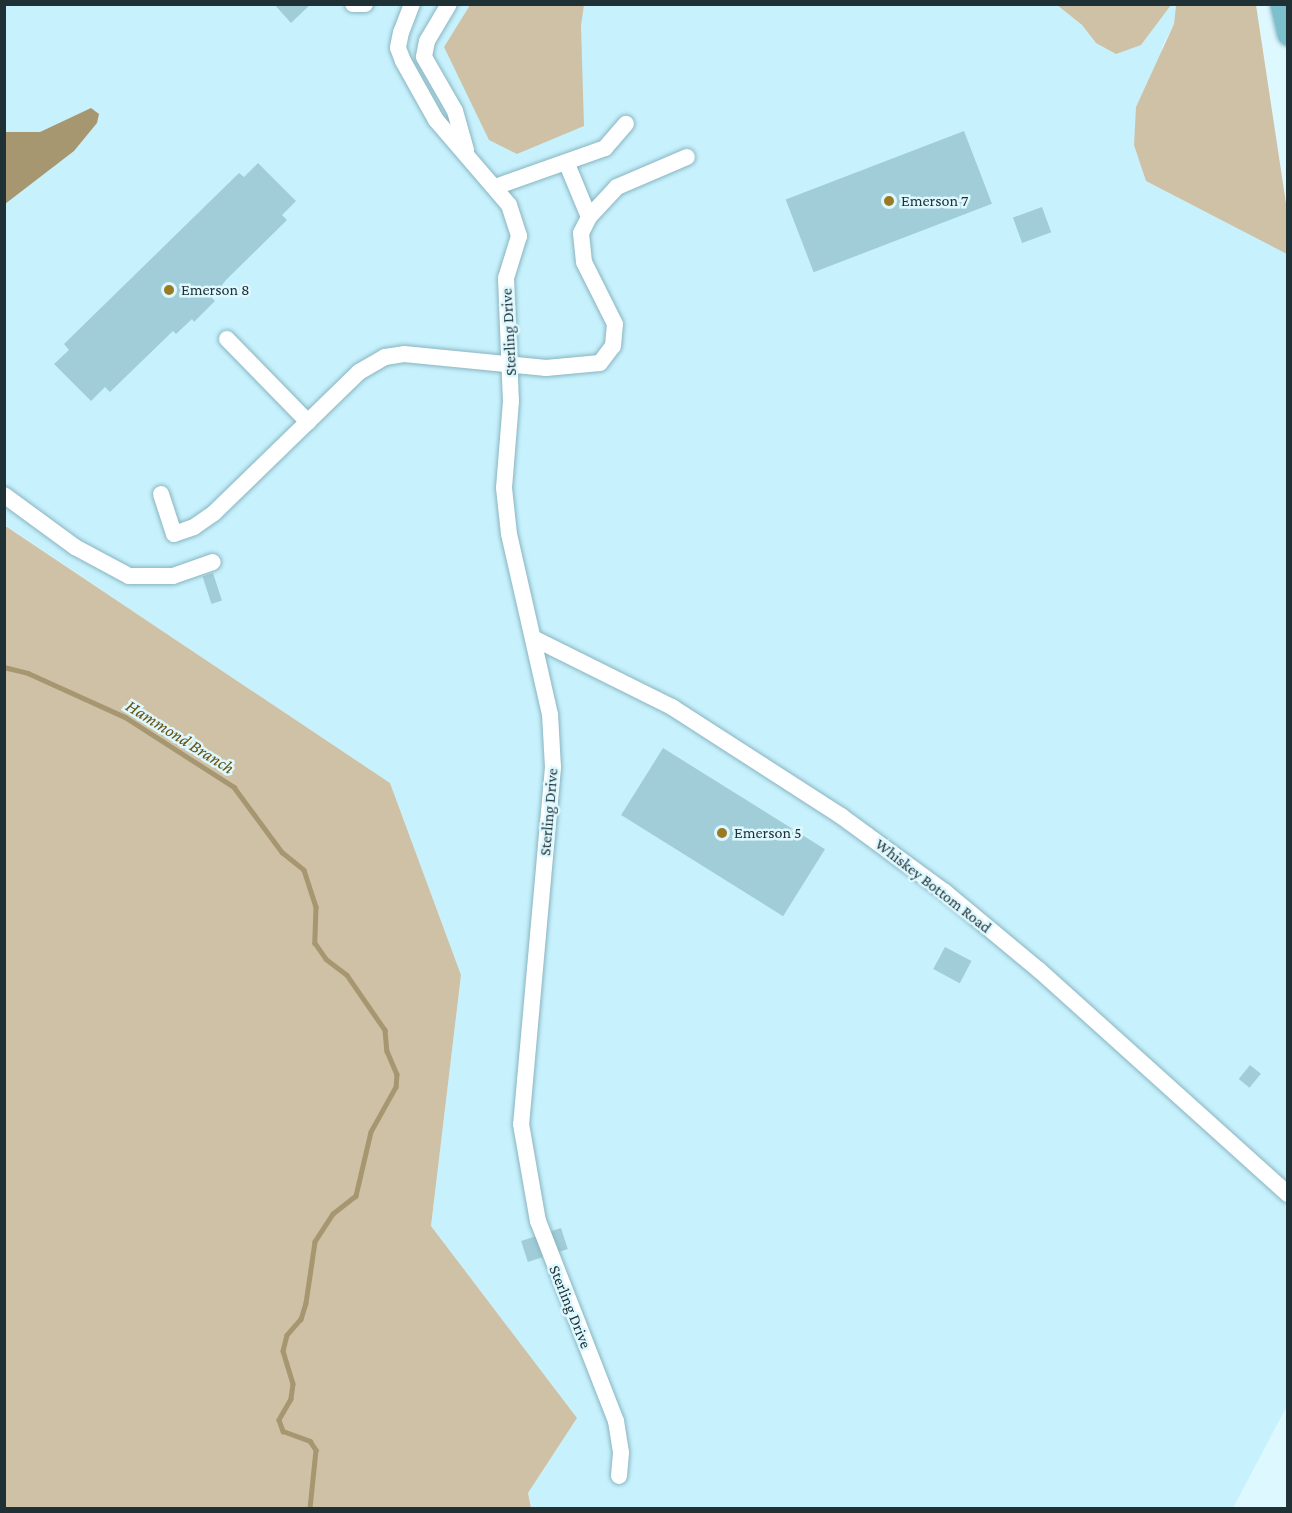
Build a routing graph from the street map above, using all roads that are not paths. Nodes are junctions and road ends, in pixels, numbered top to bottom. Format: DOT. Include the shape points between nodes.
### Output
graph roads {
  1 [pos="353,4"];
  2 [pos="365,4"];
  3 [pos="412,4"];
  4 [pos="449,4"];
  5 [pos="1282,4"];
  6 [pos="1287,34"];
  7 [pos="626,124"];
  8 [pos="467,154"];
  9 [pos="687,157"];
  10 [pos="567,164"];
  11 [pos="495,187"];
  12 [pos="589,217"];
  13 [pos="227,339"];
  14 [pos="511,363"];
  15 [pos="308,422"];
  16 [pos="161,494"];
  17 [pos="4,495"];
  18 [pos="213,562"];
  19 [pos="535,639"];
  20 [pos="1287,1194"];
  21 [pos="619,1476"];
  1 -- 2 [label="street"];
  3 -- 8 [label="street, Sterling Drive" via="398,48 424,103"];
  4 -- 8 [label="street, Sterling Drive" via="427,40 424,57 455,111"];
  5 -- 6 [label="main road"];
  7 -- 10 [label="street" via="605,148"];
  8 -- 11 [label="street, Sterling Drive"];
  9 -- 12 [label="street" via="617,187"];
  10 -- 11 [label="street"];
  10 -- 12 [label="street"];
  11 -- 14 [label="street, Sterling Drive" via="509,205 519,236 506,278"];
  12 -- 14 [label="street" via="580,233 579,248 615,324 608,356 600,363 569,367"];
  13 -- 15 [label="street"];
  14 -- 15 [label="street" via="404,354 385,357 359,372"];
  14 -- 19 [label="street, Sterling Drive" via="504,488 509,534"];
  15 -- 16 [label="street" via="194,527 174,534"];
  17 -- 18 [label="street" via="75,547 129,576 173,576"];
  19 -- 20 [label="street, Whiskey Bottom Road" via="672,707 851,823 945,892 1039,970"];
  19 -- 21 [label="street, Sterling Drive" via="550,714 553,767 521,1124 538,1221 616,1421 621,1453"];
}
